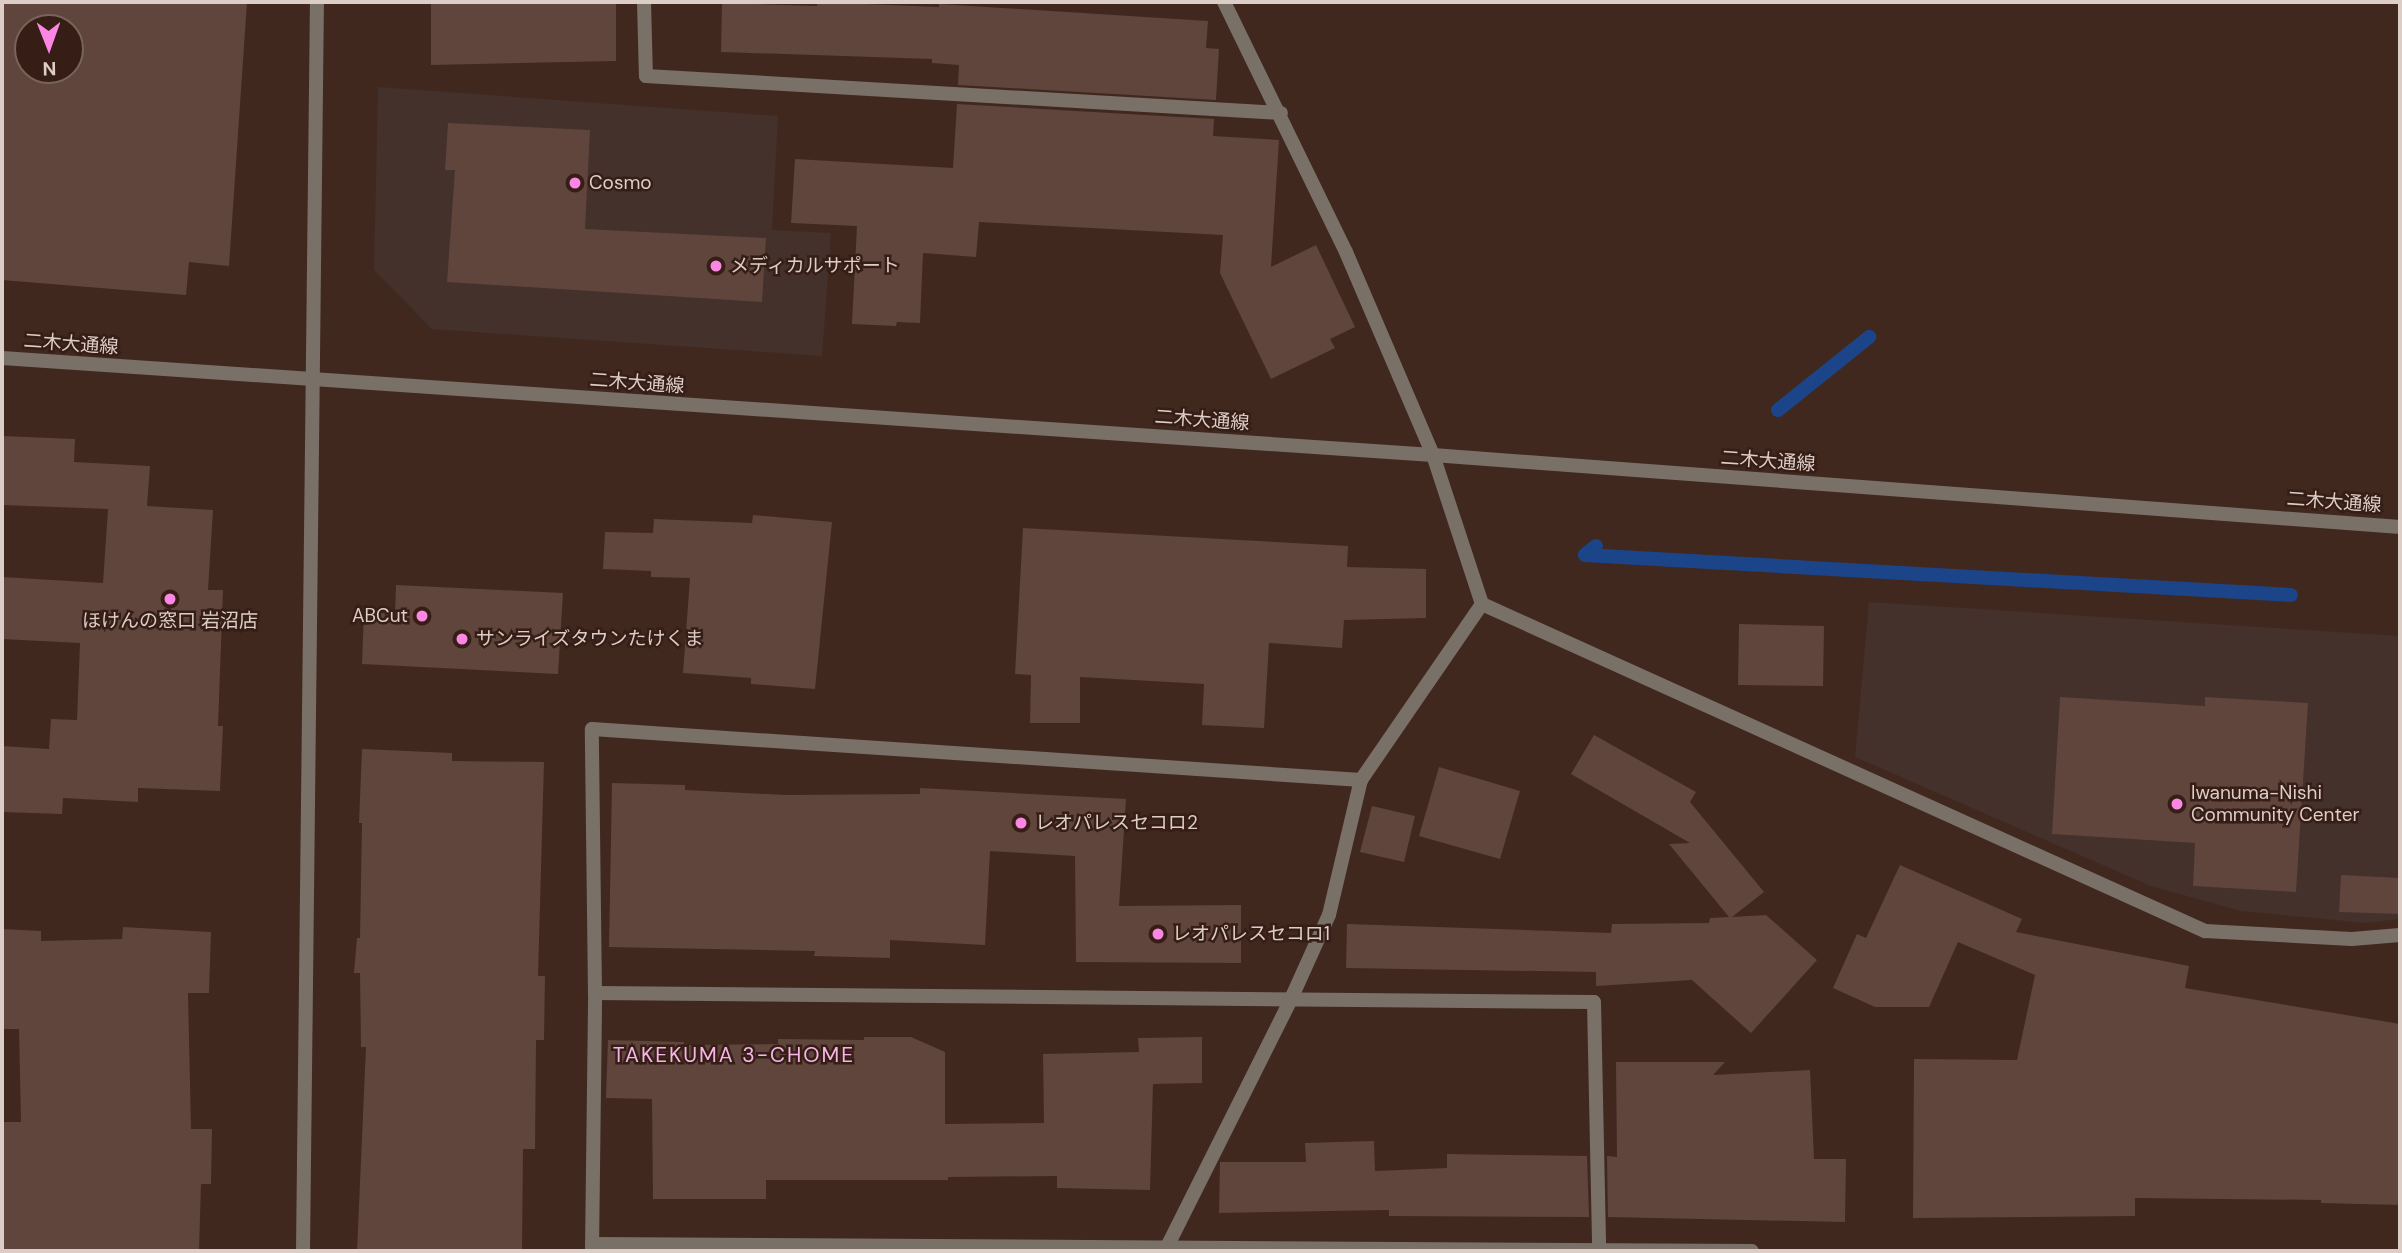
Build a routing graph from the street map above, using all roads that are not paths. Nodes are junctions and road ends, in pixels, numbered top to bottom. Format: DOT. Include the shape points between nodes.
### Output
graph roads {
  1 [pos="317,2"];
  2 [pos="644,2"];
  3 [pos="1224,2"];
  4 [pos="1281,113"];
  5 [pos="2,358"];
  6 [pos="313,380"];
  7 [pos="1433,455"];
  8 [pos="2400,527"];
  9 [pos="1482,604"];
  10 [pos="1361,780"];
  11 [pos="2400,935"];
  12 [pos="595,993"];
  13 [pos="1292,999"];
  14 [pos="592,1248"];
  15 [pos="1166,1249"];
  16 [pos="1472,1250"];
  17 [pos="1599,1250"];
  18 [pos="303,1251"];
  19 [pos="1752,1251"];
  1 -- 6 [label="street"];
  2 -- 4 [label="street" via="646,76"];
  3 -- 4 [label="street"];
  4 -- 7 [label="street"];
  5 -- 6 [label="street, 二木大通線"];
  6 -- 7 [label="street, 二木大通線"];
  6 -- 18 [label="street"];
  7 -- 8 [label="street, 二木大通線"];
  7 -- 9 [label="street"];
  9 -- 10 [label="street"];
  9 -- 11 [label="street" via="2205,931 2352,939"];
  10 -- 12 [label="street" via="592,729"];
  10 -- 13 [label="street" via="1329,915"];
  12 -- 13 [label="street"];
  12 -- 14 [label="street"];
  13 -- 15 [label="street"];
  13 -- 17 [label="street" via="1594,1002"];
  14 -- 15 [label="street"];
  15 -- 16 [label="street"];
  16 -- 17 [label="street"];
  17 -- 19 [label="street"];
}
